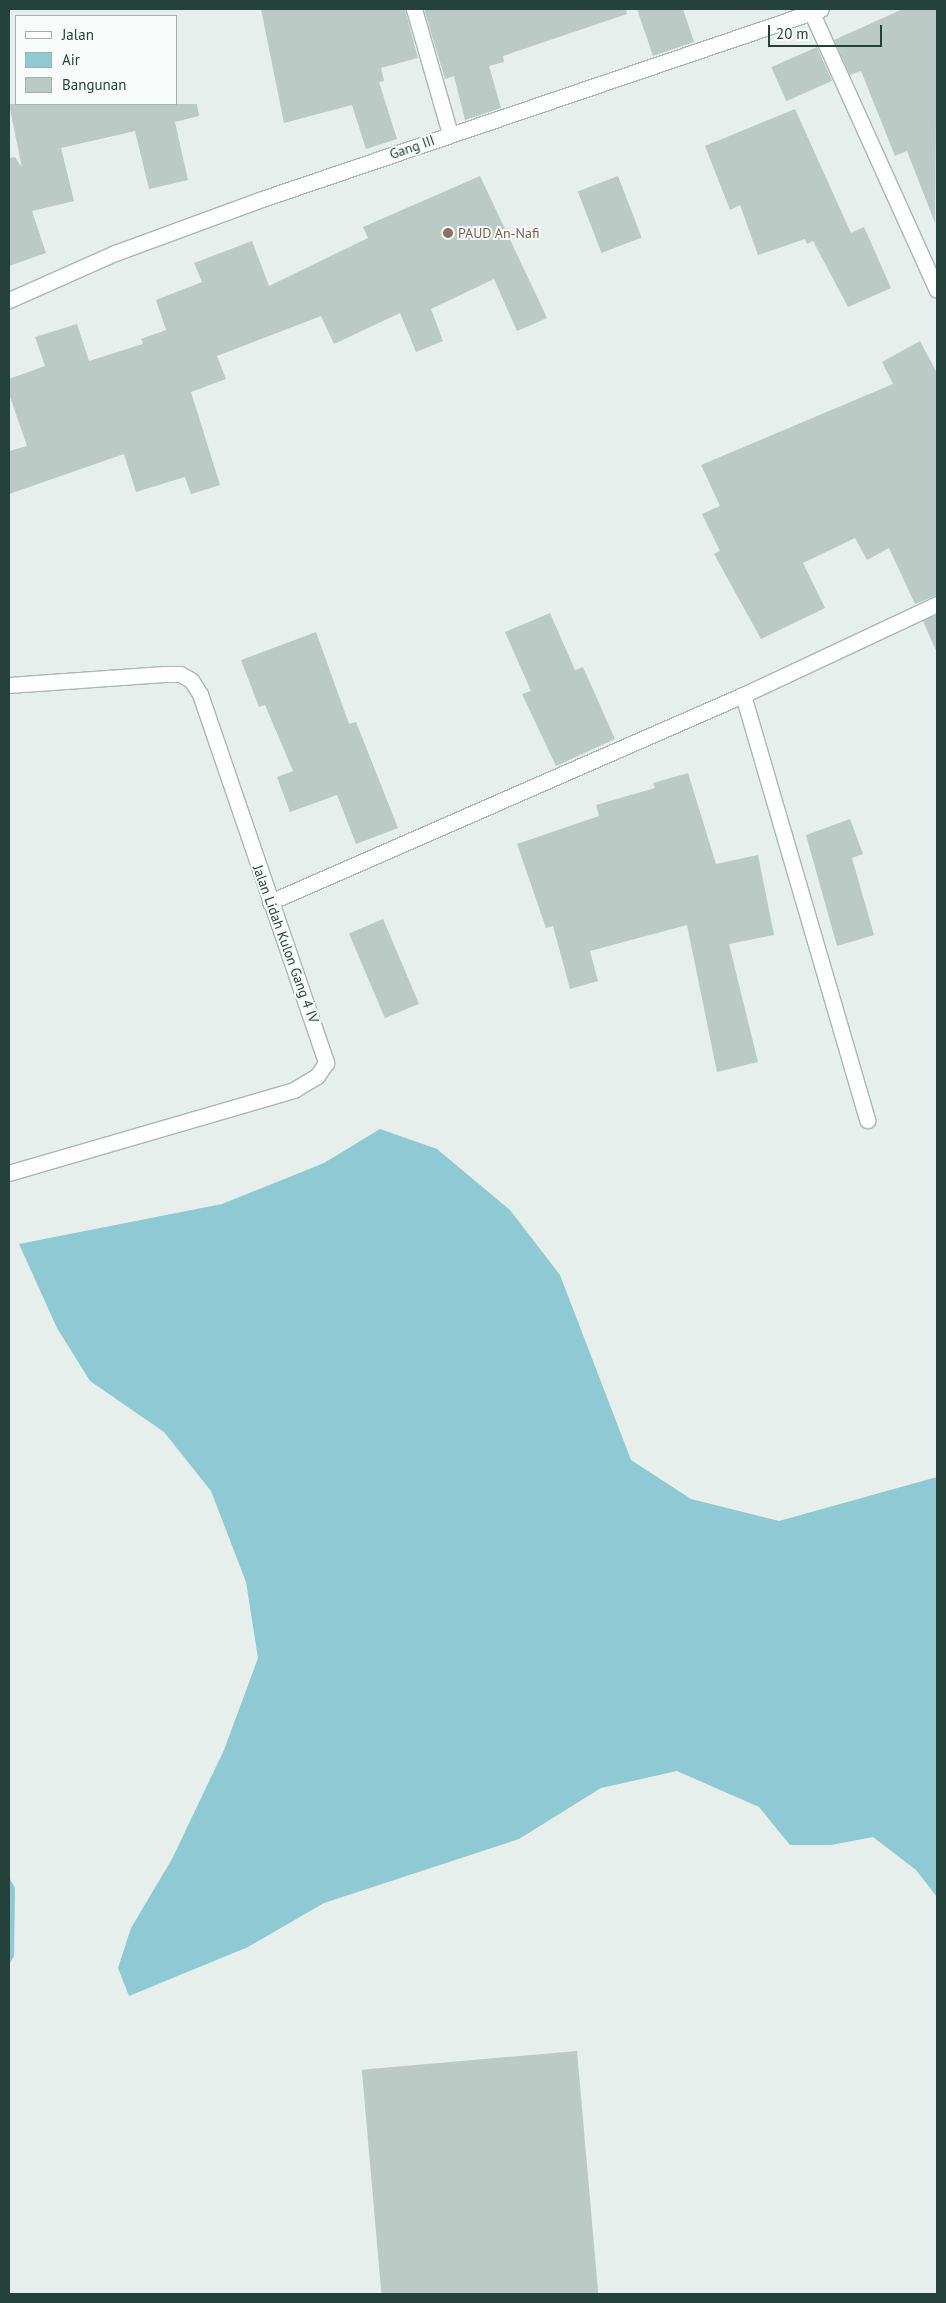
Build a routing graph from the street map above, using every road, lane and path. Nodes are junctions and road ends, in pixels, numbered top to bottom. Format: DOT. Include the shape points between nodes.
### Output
graph roads {
  1 [pos="414,9"];
  2 [pos="814,10"];
  3 [pos="450,134"];
  4 [pos="937,290"];
  5 [pos="9,300"];
  6 [pos="937,604"];
  7 [pos="9,685"];
  8 [pos="743,695"];
  9 [pos="270,902"];
  10 [pos="867,1120"];
  11 [pos="9,1173"];
  1 -- 3 [label="street"];
  2 -- 3 [label="street, Gang III"];
  2 -- 4 [label="street"];
  3 -- 5 [label="street, Gang III" via="115,253"];
  6 -- 8 [label="street"];
  7 -- 9 [label="street, Jalan Lidah Kulon Gang 4 IV" via="164,674 180,674 191,680 200,694"];
  8 -- 9 [label="street"];
  8 -- 10 [label="street"];
  9 -- 11 [label="street, Jalan Lidah Kulon Gang 4 IV" via="321,1044 326,1063 317,1076 294,1090"];
}
